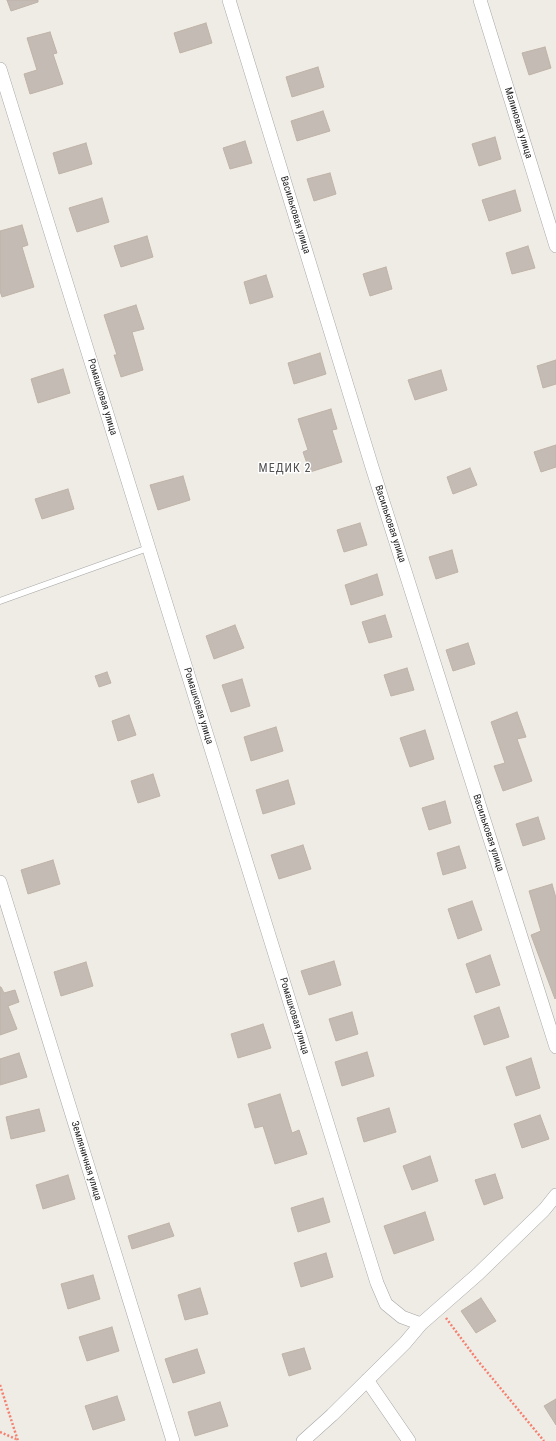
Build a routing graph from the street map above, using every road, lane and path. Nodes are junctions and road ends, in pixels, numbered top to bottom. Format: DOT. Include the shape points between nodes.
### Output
graph roads {
  1 [pos="229,0"];
  2 [pos="480,0"];
  3 [pos="0,69"];
  4 [pos="556,246"];
  5 [pos="148,548"];
  6 [pos="0,601"];
  7 [pos="0,882"];
  8 [pos="556,1047"];
  9 [pos="556,1195"];
  10 [pos="439,1309"];
  11 [pos="421,1324"];
  12 [pos="367,1380"];
  13 [pos="0,1385"];
  14 [pos="0,1432"];
  15 [pos="17,1440"];
  16 [pos="173,1441"];
  17 [pos="303,1441"];
  18 [pos="410,1441"];
  19 [pos="544,1441"];
  1 -- 8 [label="street, Васильковая улица" via="372,468"];
  2 -- 4 [label="street, Малиновая улица"];
  3 -- 5 [label="street, Ромашковая улица"];
  5 -- 6 [label="lane"];
  5 -- 11 [label="street, Ромашковая улица" via="377,1283 386,1304 402,1317"];
  7 -- 16 [label="street, Земляничная улица"];
  9 -- 10 [label="street" via="544,1210"];
  10 -- 11 [label="street"];
  10 -- 19 [label="path"];
  11 -- 12 [label="street" via="406,1343"];
  12 -- 17 [label="street"];
  12 -- 18 [label="street"];
  13 -- 15 [label="path"];
  14 -- 15 [label="path"];
}
